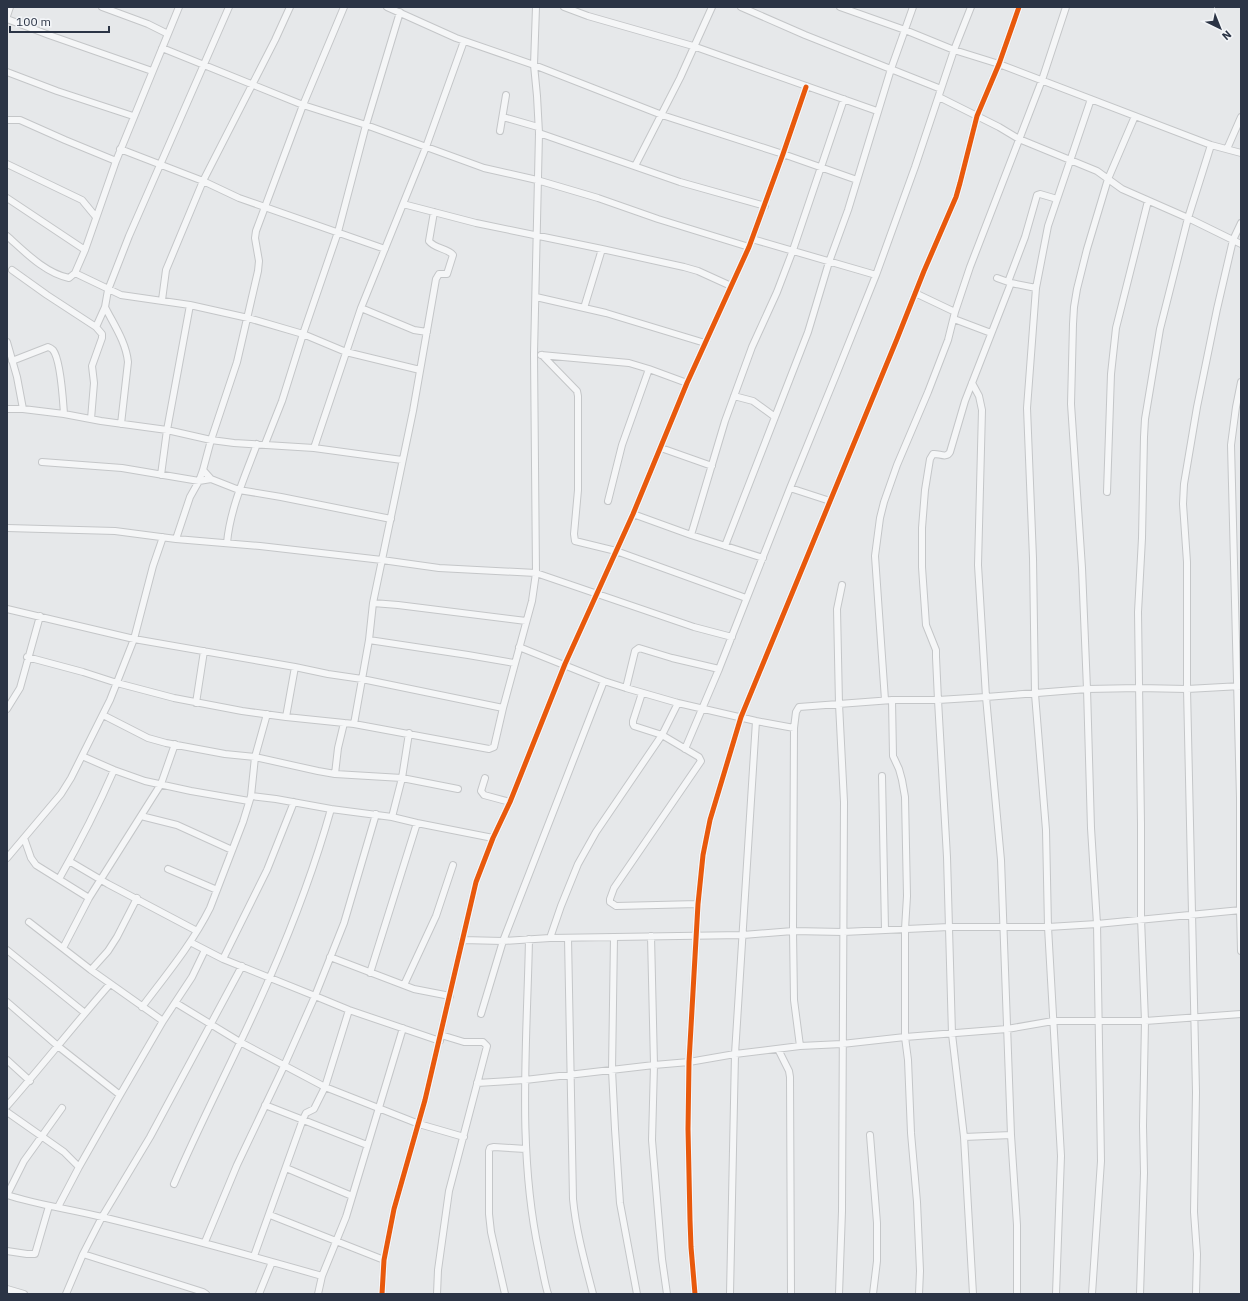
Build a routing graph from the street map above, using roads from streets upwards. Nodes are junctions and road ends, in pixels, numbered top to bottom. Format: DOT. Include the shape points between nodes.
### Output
graph roads {
  1 [pos="10,7"];
  2 [pos="102,7"];
  3 [pos="179,7"];
  4 [pos="229,7"];
  5 [pos="290,7"];
  6 [pos="344,7"];
  7 [pos="387,7"];
  8 [pos="536,7"];
  9 [pos="564,7"];
  10 [pos="712,7"];
  11 [pos="740,7"];
  12 [pos="840,7"];
  13 [pos="865,7"];
  14 [pos="912,7"];
  15 [pos="971,7"];
  16 [pos="1019,7"];
  17 [pos="1066,7"];
  18 [pos="400,12"];
  19 [pos="862,14"];
  20 [pos="7,17"];
  21 [pos="905,30"];
  22 [pos="168,34"];
  23 [pos="464,41"];
  24 [pos="693,46"];
  25 [pos="162,48"];
  26 [pos="954,50"];
  27 [pos="999,64"];
  28 [pos="204,65"];
  29 [pos="534,65"];
  30 [pos="891,69"];
  31 [pos="152,71"];
  32 [pos="7,72"];
  33 [pos="1042,80"];
  34 [pos="252,84"];
  35 [pos="806,86"];
  36 [pos="941,89"];
  37 [pos="506,95"];
  38 [pos="939,97"];
  39 [pos="844,99"];
  40 [pos="1091,99"];
  41 [pos="303,105"];
  42 [pos="877,111"];
  43 [pos="662,115"];
  44 [pos="133,116"];
  45 [pos="977,116"];
  46 [pos="1135,116"];
  47 [pos="503,117"];
  48 [pos="1241,117"];
  49 [pos="7,120"];
  50 [pos="366,124"];
  51 [pos="538,130"];
  52 [pos="500,131"];
  53 [pos="1018,139"];
  54 [pos="1211,145"];
  55 [pos="426,147"];
  56 [pos="1227,149"];
  57 [pos="120,150"];
  58 [pos="1241,153"];
  59 [pos="783,154"];
  60 [pos="116,160"];
  61 [pos="1069,160"];
  62 [pos="7,164"];
  63 [pos="160,164"];
  64 [pos="635,166"];
  65 [pos="821,167"];
  66 [pos="1108,179"];
  67 [pos="537,180"];
  68 [pos="857,180"];
  69 [pos="204,181"];
  70 [pos="7,198"];
  71 [pos="1057,199"];
  72 [pos="1148,201"];
  73 [pos="403,204"];
  74 [pos="265,206"];
  75 [pos="765,206"];
  76 [pos="434,212"];
  77 [pos="96,217"];
  78 [pos="1188,218"];
  79 [pos="1241,223"];
  80 [pos="338,232"];
  81 [pos="7,236"];
  82 [pos="537,236"];
  83 [pos="752,239"];
  84 [pos="1234,240"];
  85 [pos="1241,244"];
  86 [pos="749,247"];
  87 [pos="385,249"];
  88 [pos="602,249"];
  89 [pos="85,250"];
  90 [pos="793,250"];
  91 [pos="830,262"];
  92 [pos="12,270"];
  93 [pos="75,273"];
  94 [pos="876,275"];
  95 [pos="997,278"];
  96 [pos="1010,283"];
  97 [pos="731,286"];
  98 [pos="1036,288"];
  99 [pos="108,290"];
  100 [pos="915,293"];
  101 [pos="536,297"];
  102 [pos="162,300"];
  103 [pos="190,305"];
  104 [pos="105,307"];
  105 [pos="361,308"];
  106 [pos="584,308"];
  107 [pos="955,312"];
  108 [pos="248,318"];
  109 [pos="954,320"];
  110 [pos="96,327"];
  111 [pos="427,332"];
  112 [pos="991,333"];
  113 [pos="303,334"];
  114 [pos="7,342"];
  115 [pos="705,343"];
  116 [pos="346,352"];
  117 [pos="534,354"];
  118 [pos="542,355"];
  119 [pos="12,361"];
  120 [pos="649,369"];
  121 [pos="420,370"];
  122 [pos="972,382"];
  123 [pos="1241,382"];
  124 [pos="687,383"];
  125 [pos="734,396"];
  126 [pos="7,409"];
  127 [pos="23,409"];
  128 [pos="64,414"];
  129 [pos="775,417"];
  130 [pos="91,419"];
  131 [pos="121,424"];
  132 [pos="167,430"];
  133 [pos="211,440"];
  134 [pos="257,444"];
  135 [pos="265,444"];
  136 [pos="314,448"];
  137 [pos="661,448"];
  138 [pos="402,460"];
  139 [pos="42,462"];
  140 [pos="712,466"];
  141 [pos="203,470"];
  142 [pos="161,475"];
  143 [pos="211,479"];
  144 [pos="199,481"];
  145 [pos="790,488"];
  146 [pos="240,490"];
  147 [pos="1107,492"];
  148 [pos="608,501"];
  149 [pos="830,501"];
  150 [pos="633,514"];
  151 [pos="391,519"];
  152 [pos="7,528"];
  153 [pos="691,535"];
  154 [pos="163,537"];
  155 [pos="176,539"];
  156 [pos="227,543"];
  157 [pos="725,546"];
  158 [pos="616,551"];
  159 [pos="763,558"];
  160 [pos="382,560"];
  161 [pos="536,573"];
  162 [pos="842,585"];
  163 [pos="597,594"];
  164 [pos="746,598"];
  165 [pos="373,603"];
  166 [pos="7,609"];
  167 [pos="40,616"];
  168 [pos="526,621"];
  169 [pos="732,637"];
  170 [pos="134,639"];
  171 [pos="369,640"];
  172 [pos="519,647"];
  173 [pos="204,651"];
  174 [pos="27,658"];
  175 [pos="514,663"];
  176 [pos="564,664"];
  177 [pos="295,666"];
  178 [pos="719,669"];
  179 [pos="362,678"];
  180 [pos="604,681"];
  181 [pos="117,683"];
  182 [pos="1239,686"];
  183 [pos="626,688"];
  184 [pos="1138,688"];
  185 [pos="1087,689"];
  186 [pos="1187,689"];
  187 [pos="642,693"];
  188 [pos="1035,694"];
  189 [pos="986,697"];
  190 [pos="888,700"];
  191 [pos="938,700"];
  192 [pos="196,702"];
  193 [pos="678,703"];
  194 [pos="839,704"];
  195 [pos="503,708"];
  196 [pos="702,708"];
  197 [pos="7,709"];
  198 [pos="267,714"];
  199 [pos="103,715"];
  200 [pos="286,717"];
  201 [pos="741,717"];
  202 [pos="756,721"];
  203 [pos="344,723"];
  204 [pos="354,724"];
  205 [pos="794,728"];
  206 [pos="409,733"];
  207 [pos="662,735"];
  208 [pos="176,744"];
  209 [pos="685,749"];
  210 [pos="82,756"];
  211 [pos="255,757"];
  212 [pos="114,770"];
  213 [pos="335,774"];
  214 [pos="882,776"];
  215 [pos="402,778"];
  216 [pos="485,778"];
  217 [pos="161,784"];
  218 [pos="458,789"];
  219 [pos="250,798"];
  220 [pos="294,802"];
  221 [pos="510,802"];
  222 [pos="331,809"];
  223 [pos="376,814"];
  224 [pos="141,816"];
  225 [pos="392,817"];
  226 [pos="417,823"];
  227 [pos="24,838"];
  228 [pos="494,838"];
  229 [pos="232,850"];
  230 [pos="7,858"];
  231 [pos="69,861"];
  232 [pos="454,865"];
  233 [pos="168,869"];
  234 [pos="58,879"];
  235 [pos="100,879"];
  236 [pos="217,890"];
  237 [pos="89,898"];
  238 [pos="137,898"];
  239 [pos="698,904"];
  240 [pos="1240,910"];
  241 [pos="1192,914"];
  242 [pos="1141,918"];
  243 [pos="29,922"];
  244 [pos="1097,924"];
  245 [pos="949,927"];
  246 [pos="1048,927"];
  247 [pos="1003,928"];
  248 [pos="905,929"];
  249 [pos="884,930"];
  250 [pos="197,931"];
  251 [pos="793,931"];
  252 [pos="843,932"];
  253 [pos="696,935"];
  254 [pos="743,935"];
  255 [pos="651,936"];
  256 [pos="550,938"];
  257 [pos="568,938"];
  258 [pos="614,938"];
  259 [pos="529,939"];
  260 [pos="462,940"];
  261 [pos="503,941"];
  262 [pos="190,942"];
  263 [pos="63,948"];
  264 [pos="7,950"];
  265 [pos="205,950"];
  266 [pos="1241,951"];
  267 [pos="330,958"];
  268 [pos="223,959"];
  269 [pos="242,966"];
  270 [pos="91,970"];
  271 [pos="370,972"];
  272 [pos="270,978"];
  273 [pos="110,984"];
  274 [pos="404,985"];
  275 [pos="315,996"];
  276 [pos="450,996"];
  277 [pos="7,1002"];
  278 [pos="176,1003"];
  279 [pos="142,1007"];
  280 [pos="349,1010"];
  281 [pos="85,1013"];
  282 [pos="481,1014"];
  283 [pos="1241,1014"];
  284 [pos="1194,1018"];
  285 [pos="1145,1020"];
  286 [pos="163,1021"];
  287 [pos="1053,1021"];
  288 [pos="1098,1021"];
  289 [pos="210,1024"];
  290 [pos="403,1028"];
  291 [pos="1006,1029"];
  292 [pos="952,1034"];
  293 [pos="905,1037"];
  294 [pos="440,1038"];
  295 [pos="240,1042"];
  296 [pos="842,1044"];
  297 [pos="800,1046"];
  298 [pos="58,1047"];
  299 [pos="778,1049"];
  300 [pos="735,1054"];
  301 [pos="7,1060"];
  302 [pos="689,1062"];
  303 [pos="654,1065"];
  304 [pos="284,1066"];
  305 [pos="612,1070"];
  306 [pos="570,1075"];
  307 [pos="30,1080"];
  308 [pos="525,1080"];
  309 [pos="477,1083"];
  310 [pos="324,1087"];
  311 [pos="120,1095"];
  312 [pos="265,1105"];
  313 [pos="7,1106"];
  314 [pos="62,1108"];
  315 [pos="378,1108"];
  316 [pos="7,1112"];
  317 [pos="302,1119"];
  318 [pos="419,1124"];
  319 [pos="42,1135"];
  320 [pos="870,1135"];
  321 [pos="1011,1135"];
  322 [pos="464,1137"];
  323 [pos="964,1137"];
  324 [pos="368,1144"];
  325 [pos="526,1149"];
  326 [pos="79,1167"];
  327 [pos="286,1168"];
  328 [pos="174,1184"];
  329 [pos="7,1195"];
  330 [pos="352,1196"];
  331 [pos="48,1206"];
  332 [pos="58,1207"];
  333 [pos="270,1215"];
  334 [pos="102,1217"];
  335 [pos="337,1241"];
  336 [pos="205,1242"];
  337 [pos="7,1251"];
  338 [pos="83,1254"];
  339 [pos="254,1256"];
  340 [pos="384,1260"];
  341 [pos="272,1262"];
  342 [pos="322,1276"];
  343 [pos="7,1289"];
  344 [pos="24,1294"];
  345 [pos="66,1294"];
  346 [pos="206,1294"];
  347 [pos="259,1294"];
  348 [pos="318,1294"];
  349 [pos="382,1294"];
  350 [pos="437,1294"];
  351 [pos="505,1294"];
  352 [pos="548,1294"];
  353 [pos="593,1294"];
  354 [pos="637,1294"];
  355 [pos="667,1294"];
  356 [pos="695,1294"];
  357 [pos="730,1294"];
  358 [pos="791,1294"];
  359 [pos="839,1294"];
  360 [pos="873,1294"];
  361 [pos="919,1294"];
  362 [pos="973,1294"];
  363 [pos="1016,1294"];
  364 [pos="1056,1294"];
  365 [pos="1092,1294"];
  366 [pos="1140,1294"];
  367 [pos="1196,1294"];
  1 -- 20 [label="street"];
  2 -- 22 [label="street"];
  3 -- 22 [label="street"];
  4 -- 28 [label="street"];
  5 -- 34 [label="street"];
  6 -- 41 [label="street"];
  7 -- 18 [label="street"];
  8 -- 29 [label="street"];
  9 -- 24 [label="street"];
  10 -- 24 [label="street"];
  11 -- 30 [label="street"];
  12 -- 19 [label="street"];
  13 -- 19 [label="street"];
  14 -- 21 [label="street"];
  15 -- 26 [label="street"];
  16 -- 27 [label="street"];
  17 -- 33 [label="street"];
  18 -- 23 [label="street"];
  18 -- 50 [label="street"];
  19 -- 21 [label="street"];
  20 -- 31 [label="street"];
  21 -- 26 [label="street"];
  21 -- 30 [label="street"];
  22 -- 25 [label="street"];
  23 -- 29 [label="street"];
  23 -- 55 [label="street"];
  24 -- 35 [label="street"];
  24 -- 43 [label="street"];
  25 -- 28 [label="street"];
  25 -- 31 [label="street"];
  26 -- 27 [label="street"];
  26 -- 36 [label="street"];
  27 -- 33 [label="street"];
  27 -- 45 [label="street"];
  28 -- 34 [label="street"];
  28 -- 63 [label="street"];
  29 -- 43 [label="street"];
  29 -- 51 [label="street" via="538,96"];
  30 -- 36 [label="street"];
  30 -- 42 [label="street"];
  31 -- 44 [label="street"];
  32 -- 44 [label="street"];
  33 -- 40 [label="street"];
  33 -- 53 [label="street"];
  34 -- 41 [label="street"];
  34 -- 69 [label="street"];
  35 -- 39 [label="street"];
  35 -- 59 [label="street"];
  36 -- 38 [label="street"];
  37 -- 47 [label="street"];
  38 -- 45 [label="street"];
  38 -- 94 [label="street"];
  39 -- 42 [label="street"];
  39 -- 65 [label="street"];
  40 -- 46 [label="street"];
  40 -- 61 [label="street"];
  41 -- 50 [label="street"];
  41 -- 74 [label="street"];
  42 -- 68 [label="street"];
  43 -- 59 [label="street"];
  43 -- 64 [label="street"];
  44 -- 57 [label="street"];
  45 -- 53 [label="street"];
  45 -- 100 [label="street" via="956,197"];
  46 -- 54 [label="street"];
  46 -- 66 [label="street"];
  47 -- 51 [label="street"];
  47 -- 52 [label="street"];
  48 -- 56 [label="street"];
  49 -- 60 [label="street" via="20,120"];
  50 -- 55 [label="street"];
  50 -- 80 [label="street"];
  51 -- 64 [label="street"];
  51 -- 67 [label="street"];
  53 -- 61 [label="street"];
  53 -- 107 [label="street"];
  54 -- 56 [label="street"];
  54 -- 78 [label="street"];
  55 -- 67 [label="street" via="484,168"];
  55 -- 73 [label="street"];
  56 -- 58 [label="street"];
  57 -- 60 [label="street"];
  57 -- 63 [label="street"];
  59 -- 65 [label="street"];
  59 -- 75 [label="street"];
  60 -- 77 [label="street"];
  61 -- 66 [label="street" via="1097,171"];
  61 -- 71 [label="street"];
  62 -- 77 [label="street" via="79,198"];
  63 -- 69 [label="street"];
  63 -- 99 [label="street"];
  64 -- 75 [label="street" via="680,182"];
  65 -- 68 [label="street"];
  65 -- 90 [label="street"];
  66 -- 72 [label="street" via="1117,187"];
  66 -- 185 [label="street" via="1077,289 1073,324 1071,404"];
  67 -- 82 [label="street"];
  67 -- 86 [label="street"];
  68 -- 91 [label="street"];
  69 -- 74 [label="street" via="239,198"];
  69 -- 102 [label="street" via="166,270"];
  70 -- 89 [label="street"];
  71 -- 96 [label="street" via="1037,195"];
  71 -- 98 [label="street" via="1048,226"];
  72 -- 78 [label="street"];
  72 -- 147 [label="street" via="1116,328 1111,374"];
  73 -- 76 [label="street"];
  73 -- 87 [label="street"];
  74 -- 80 [label="street"];
  74 -- 108 [label="street" via="255,234 259,261"];
  75 -- 83 [label="street"];
  76 -- 82 [label="street"];
  76 -- 111 [label="street" via="428,241 454,255 447,274 439,274 436,277"];
  77 -- 89 [label="street"];
  78 -- 84 [label="street"];
  78 -- 184 [label="street" via="1160,329 1145,419"];
  79 -- 84 [label="street"];
  80 -- 87 [label="street"];
  80 -- 113 [label="street"];
  81 -- 93 [label="street" via="39,264 53,272 69,278"];
  82 -- 88 [label="street"];
  82 -- 101 [label="street"];
  83 -- 86 [label="street"];
  83 -- 90 [label="street"];
  84 -- 85 [label="street"];
  84 -- 186 [label="street" via="1196,407 1184,484"];
  86 -- 97 [label="street"];
  87 -- 105 [label="street"];
  88 -- 97 [label="street" via="698,271"];
  88 -- 106 [label="street"];
  89 -- 93 [label="street"];
  90 -- 91 [label="street"];
  90 -- 125 [label="street"];
  91 -- 94 [label="street"];
  91 -- 129 [label="street" via="808,332"];
  92 -- 110 [label="street"];
  93 -- 99 [label="street"];
  94 -- 145 [label="street"];
  95 -- 96 [label="street"];
  96 -- 98 [label="street"];
  96 -- 112 [label="street"];
  97 -- 115 [label="street"];
  98 -- 188 [label="street" via="1027,408"];
  99 -- 102 [label="street" via="121,295"];
  99 -- 104 [label="street"];
  100 -- 107 [label="street"];
  100 -- 149 [label="street"];
  101 -- 106 [label="street"];
  101 -- 117 [label="street"];
  102 -- 103 [label="street"];
  103 -- 108 [label="street"];
  103 -- 132 [label="street"];
  104 -- 110 [label="street"];
  104 -- 131 [label="street" via="127,353"];
  105 -- 111 [label="street" via="414,330"];
  105 -- 116 [label="street"];
  106 -- 115 [label="street"];
  107 -- 109 [label="street"];
  108 -- 113 [label="street"];
  108 -- 133 [label="street" via="238,362"];
  109 -- 112 [label="street"];
  109 -- 190 [label="street" via="928,392 897,465 880,518 875,556"];
  110 -- 130 [label="street" via="103,335 92,366 94,383"];
  111 -- 121 [label="street"];
  112 -- 122 [label="street"];
  113 -- 116 [label="street"];
  113 -- 135 [label="street" via="282,401"];
  114 -- 119 [label="street"];
  115 -- 124 [label="street"];
  116 -- 121 [label="street"];
  116 -- 136 [label="street"];
  117 -- 118 [label="street"];
  117 -- 161 [label="street"];
  118 -- 120 [label="street" via="615,361"];
  118 -- 158 [label="street" via="577,391 578,396 578,490 574,538 577,542"];
  119 -- 127 [label="street"];
  119 -- 128 [label="street" via="48,347 53,350 61,380"];
  120 -- 124 [label="street"];
  120 -- 148 [label="street" via="622,445"];
  121 -- 138 [label="street"];
  122 -- 189 [label="street" via="982,410 978,565"];
  122 -- 191 [label="street" via="950,452 947,456 936,453 931,456 925,490 922,567 927,630 936,650"];
  123 -- 182 [label="street" via="1231,445"];
  124 -- 137 [label="street"];
  125 -- 129 [label="street" via="753,401"];
  125 -- 140 [label="street"];
  126 -- 127 [label="street"];
  127 -- 128 [label="street"];
  128 -- 130 [label="street"];
  129 -- 157 [label="street"];
  130 -- 131 [label="street"];
  131 -- 132 [label="street"];
  132 -- 133 [label="street"];
  132 -- 142 [label="street"];
  133 -- 134 [label="street"];
  133 -- 141 [label="street"];
  134 -- 135 [label="street"];
  134 -- 146 [label="street"];
  135 -- 136 [label="street"];
  136 -- 138 [label="street"];
  137 -- 140 [label="street"];
  137 -- 150 [label="street"];
  138 -- 151 [label="street"];
  139 -- 142 [label="street" via="122,468"];
  140 -- 153 [label="street"];
  141 -- 143 [label="street"];
  141 -- 144 [label="street"];
  142 -- 144 [label="street"];
  143 -- 144 [label="street"];
  143 -- 146 [label="street"];
  144 -- 155 [label="street" via="190,497"];
  145 -- 149 [label="street"];
  145 -- 159 [label="street"];
  146 -- 151 [label="street"];
  146 -- 156 [label="street" via="229,523"];
  149 -- 201 [label="street"];
  150 -- 153 [label="street"];
  150 -- 158 [label="street"];
  151 -- 160 [label="street"];
  152 -- 154 [label="street" via="115,531"];
  153 -- 157 [label="street"];
  154 -- 155 [label="street"];
  154 -- 170 [label="street"];
  155 -- 156 [label="street"];
  156 -- 160 [label="street"];
  157 -- 159 [label="street"];
  158 -- 163 [label="street"];
  158 -- 164 [label="street"];
  159 -- 164 [label="street"];
  160 -- 161 [label="street" via="439,568"];
  160 -- 165 [label="street"];
  161 -- 163 [label="street"];
  161 -- 168 [label="street"];
  162 -- 194 [label="street" via="837,609"];
  163 -- 169 [label="street" via="694,627"];
  163 -- 176 [label="street"];
  164 -- 169 [label="street"];
  165 -- 168 [label="street"];
  165 -- 171 [label="street"];
  166 -- 167 [label="street"];
  167 -- 170 [label="street"];
  167 -- 174 [label="street"];
  168 -- 172 [label="street"];
  169 -- 178 [label="street"];
  170 -- 173 [label="street"];
  170 -- 181 [label="street"];
  171 -- 175 [label="street"];
  171 -- 179 [label="street"];
  172 -- 175 [label="street"];
  172 -- 176 [label="street"];
  173 -- 177 [label="street"];
  173 -- 192 [label="street"];
  174 -- 181 [label="street"];
  174 -- 197 [label="street" via="20,688"];
  175 -- 195 [label="street"];
  176 -- 180 [label="street"];
  176 -- 221 [label="street"];
  177 -- 179 [label="street" via="328,674"];
  177 -- 200 [label="street"];
  178 -- 183 [label="street" via="639,648 635,651"];
  178 -- 196 [label="street"];
  179 -- 195 [label="street"];
  179 -- 204 [label="street"];
  180 -- 183 [label="street"];
  180 -- 261 [label="street"];
  181 -- 192 [label="street"];
  181 -- 199 [label="street"];
  182 -- 186 [label="street"];
  182 -- 240 [label="street"];
  183 -- 187 [label="street"];
  184 -- 185 [label="street"];
  184 -- 186 [label="street"];
  184 -- 242 [label="street"];
  185 -- 188 [label="street"];
  185 -- 244 [label="street"];
  186 -- 241 [label="street"];
  187 -- 193 [label="street"];
  187 -- 207 [label="street" via="632,724 637,728"];
  188 -- 189 [label="street"];
  188 -- 246 [label="street" via="1046,830"];
  189 -- 191 [label="street"];
  189 -- 247 [label="street"];
  190 -- 191 [label="street"];
  190 -- 194 [label="street"];
  190 -- 248 [label="street" via="893,756 904,787 907,896"];
  191 -- 245 [label="street"];
  192 -- 198 [label="street"];
  193 -- 196 [label="street"];
  193 -- 207 [label="street"];
  194 -- 205 [label="street" via="799,707"];
  194 -- 252 [label="street" via="844,802"];
  195 -- 206 [label="street" via="496,744 491,749"];
  196 -- 201 [label="street"];
  196 -- 209 [label="street"];
  198 -- 200 [label="street"];
  198 -- 211 [label="street"];
  199 -- 208 [label="street" via="148,738"];
  199 -- 210 [label="street"];
  200 -- 203 [label="street"];
  201 -- 202 [label="street"];
  201 -- 239 [label="street" via="710,820 702,855"];
  202 -- 205 [label="street"];
  202 -- 254 [label="street"];
  203 -- 204 [label="street"];
  203 -- 213 [label="street"];
  204 -- 206 [label="street"];
  205 -- 251 [label="street"];
  206 -- 215 [label="street"];
  207 -- 209 [label="street"];
  207 -- 256 [label="street" via="596,832 578,864"];
  208 -- 211 [label="street"];
  208 -- 217 [label="street"];
  209 -- 239 [label="street" via="701,761 614,888 610,898 616,906"];
  210 -- 212 [label="street"];
  210 -- 227 [label="street" via="61,794"];
  211 -- 213 [label="street"];
  211 -- 219 [label="street"];
  212 -- 217 [label="street"];
  212 -- 231 [label="street"];
  213 -- 215 [label="street"];
  214 -- 249 [label="street"];
  215 -- 218 [label="street"];
  215 -- 225 [label="street"];
  216 -- 221 [label="street" via="481,791 484,795"];
  217 -- 219 [label="street" via="191,791"];
  217 -- 224 [label="street"];
  219 -- 220 [label="street"];
  219 -- 229 [label="street"];
  220 -- 222 [label="street"];
  220 -- 268 [label="street" via="268,870"];
  221 -- 228 [label="street"];
  222 -- 223 [label="street"];
  222 -- 272 [label="street" via="307,887"];
  223 -- 225 [label="street"];
  223 -- 267 [label="street" via="344,922"];
  224 -- 229 [label="street" via="177,825"];
  224 -- 235 [label="street"];
  225 -- 226 [label="street"];
  226 -- 228 [label="street"];
  226 -- 271 [label="street"];
  227 -- 230 [label="street"];
  227 -- 234 [label="street" via="36,866"];
  228 -- 260 [label="street" via="476,882"];
  229 -- 236 [label="street"];
  231 -- 234 [label="street"];
  231 -- 235 [label="street"];
  232 -- 274 [label="street" via="431,930"];
  233 -- 236 [label="street"];
  234 -- 237 [label="street"];
  235 -- 237 [label="street"];
  235 -- 238 [label="street"];
  236 -- 250 [label="street"];
  237 -- 263 [label="street"];
  238 -- 250 [label="street"];
  238 -- 270 [label="street" via="117,937"];
  239 -- 253 [label="street"];
  240 -- 241 [label="street"];
  240 -- 266 [label="street"];
  241 -- 242 [label="street"];
  241 -- 284 [label="street"];
  242 -- 244 [label="street"];
  242 -- 285 [label="street"];
  243 -- 263 [label="street"];
  244 -- 246 [label="street"];
  244 -- 288 [label="street"];
  245 -- 247 [label="street"];
  245 -- 248 [label="street"];
  245 -- 292 [label="street"];
  246 -- 247 [label="street"];
  246 -- 287 [label="street"];
  247 -- 291 [label="street"];
  248 -- 249 [label="street"];
  248 -- 293 [label="street"];
  249 -- 252 [label="street"];
  250 -- 262 [label="street"];
  251 -- 252 [label="street"];
  251 -- 254 [label="street"];
  251 -- 297 [label="street" via="794,1000"];
  252 -- 296 [label="street"];
  253 -- 254 [label="street"];
  253 -- 255 [label="street"];
  253 -- 302 [label="street"];
  254 -- 300 [label="street"];
  255 -- 258 [label="street"];
  255 -- 303 [label="street"];
  256 -- 257 [label="street"];
  256 -- 259 [label="street"];
  257 -- 258 [label="street"];
  257 -- 306 [label="street"];
  258 -- 305 [label="street"];
  259 -- 261 [label="street"];
  259 -- 308 [label="street"];
  260 -- 261 [label="street"];
  260 -- 276 [label="street"];
  261 -- 282 [label="street"];
  262 -- 265 [label="street"];
  262 -- 279 [label="street"];
  263 -- 270 [label="street"];
  264 -- 281 [label="street"];
  265 -- 268 [label="street"];
  265 -- 278 [label="street"];
  267 -- 271 [label="street"];
  267 -- 275 [label="street"];
  268 -- 269 [label="street"];
  269 -- 272 [label="street"];
  269 -- 289 [label="street"];
  270 -- 273 [label="street"];
  271 -- 274 [label="street"];
  272 -- 275 [label="street"];
  272 -- 295 [label="street"];
  273 -- 279 [label="street"];
  273 -- 281 [label="street"];
  274 -- 276 [label="street"];
  275 -- 280 [label="street"];
  275 -- 304 [label="street"];
  276 -- 294 [label="street"];
  277 -- 298 [label="street"];
  278 -- 286 [label="street"];
  278 -- 289 [label="street"];
  279 -- 286 [label="street"];
  280 -- 290 [label="street"];
  280 -- 310 [label="street"];
  281 -- 298 [label="street"];
  283 -- 284 [label="street"];
  284 -- 285 [label="street"];
  284 -- 367 [label="street"];
  285 -- 288 [label="street"];
  285 -- 366 [label="street"];
  286 -- 311 [label="street"];
  287 -- 288 [label="street"];
  287 -- 291 [label="street"];
  287 -- 364 [label="street" via="1061,1156"];
  288 -- 365 [label="street" via="1101,1161"];
  289 -- 295 [label="street"];
  289 -- 334 [label="street" via="150,1137"];
  290 -- 294 [label="street"];
  290 -- 315 [label="street"];
  291 -- 292 [label="street"];
  291 -- 321 [label="street"];
  292 -- 293 [label="street"];
  292 -- 323 [label="street"];
  293 -- 296 [label="street"];
  293 -- 361 [label="street" via="917,1202"];
  294 -- 309 [label="street" via="486,1044 486,1053"];
  294 -- 318 [label="street"];
  295 -- 304 [label="street"];
  295 -- 328 [label="street"];
  296 -- 297 [label="street"];
  296 -- 359 [label="street" via="842,1211"];
  297 -- 299 [label="street"];
  298 -- 307 [label="street"];
  298 -- 311 [label="street"];
  299 -- 300 [label="street"];
  299 -- 358 [label="street" via="790,1071"];
  300 -- 302 [label="street"];
  300 -- 357 [label="street"];
  301 -- 307 [label="street"];
  302 -- 303 [label="street"];
  302 -- 356 [label="street" via="690,1246"];
  303 -- 305 [label="street"];
  303 -- 355 [label="street" via="652,1140"];
  304 -- 310 [label="street"];
  304 -- 312 [label="street"];
  305 -- 306 [label="street"];
  305 -- 354 [label="street" via="620,1203"];
  306 -- 308 [label="street"];
  306 -- 353 [label="street" via="574,1214"];
  307 -- 313 [label="street"];
  308 -- 309 [label="street"];
  308 -- 325 [label="street"];
  309 -- 322 [label="street"];
  310 -- 315 [label="street"];
  310 -- 317 [label="street" via="314,1108"];
  311 -- 326 [label="street"];
  312 -- 317 [label="street"];
  312 -- 336 [label="street"];
  314 -- 319 [label="street"];
  315 -- 318 [label="street"];
  315 -- 324 [label="street"];
  316 -- 319 [label="street"];
  317 -- 324 [label="street"];
  317 -- 327 [label="street"];
  318 -- 322 [label="street"];
  318 -- 340 [label="street" via="394,1209"];
  319 -- 326 [label="street"];
  319 -- 329 [label="street" via="24,1161"];
  320 -- 360 [label="street" via="877,1223 877,1261"];
  321 -- 323 [label="street"];
  321 -- 363 [label="street" via="1017,1225"];
  322 -- 350 [label="street" via="449,1191"];
  323 -- 362 [label="street"];
  324 -- 330 [label="street"];
  325 -- 351 [label="street" via="494,1147 489,1151 491,1232"];
  325 -- 352 [label="street" via="532,1220"];
  326 -- 332 [label="street"];
  327 -- 330 [label="street"];
  327 -- 333 [label="street"];
  329 -- 331 [label="street"];
  330 -- 335 [label="street"];
  331 -- 332 [label="street"];
  331 -- 337 [label="street" via="35,1254"];
  332 -- 334 [label="street"];
  333 -- 335 [label="street"];
  333 -- 339 [label="street"];
  334 -- 336 [label="street"];
  334 -- 338 [label="street"];
  335 -- 340 [label="street"];
  335 -- 342 [label="street"];
  336 -- 339 [label="street"];
  338 -- 345 [label="street"];
  338 -- 346 [label="street"];
  339 -- 341 [label="street"];
  340 -- 349 [label="street"];
  341 -- 342 [label="street"];
  341 -- 347 [label="street"];
  342 -- 348 [label="street"];
  343 -- 344 [label="street"];
}
